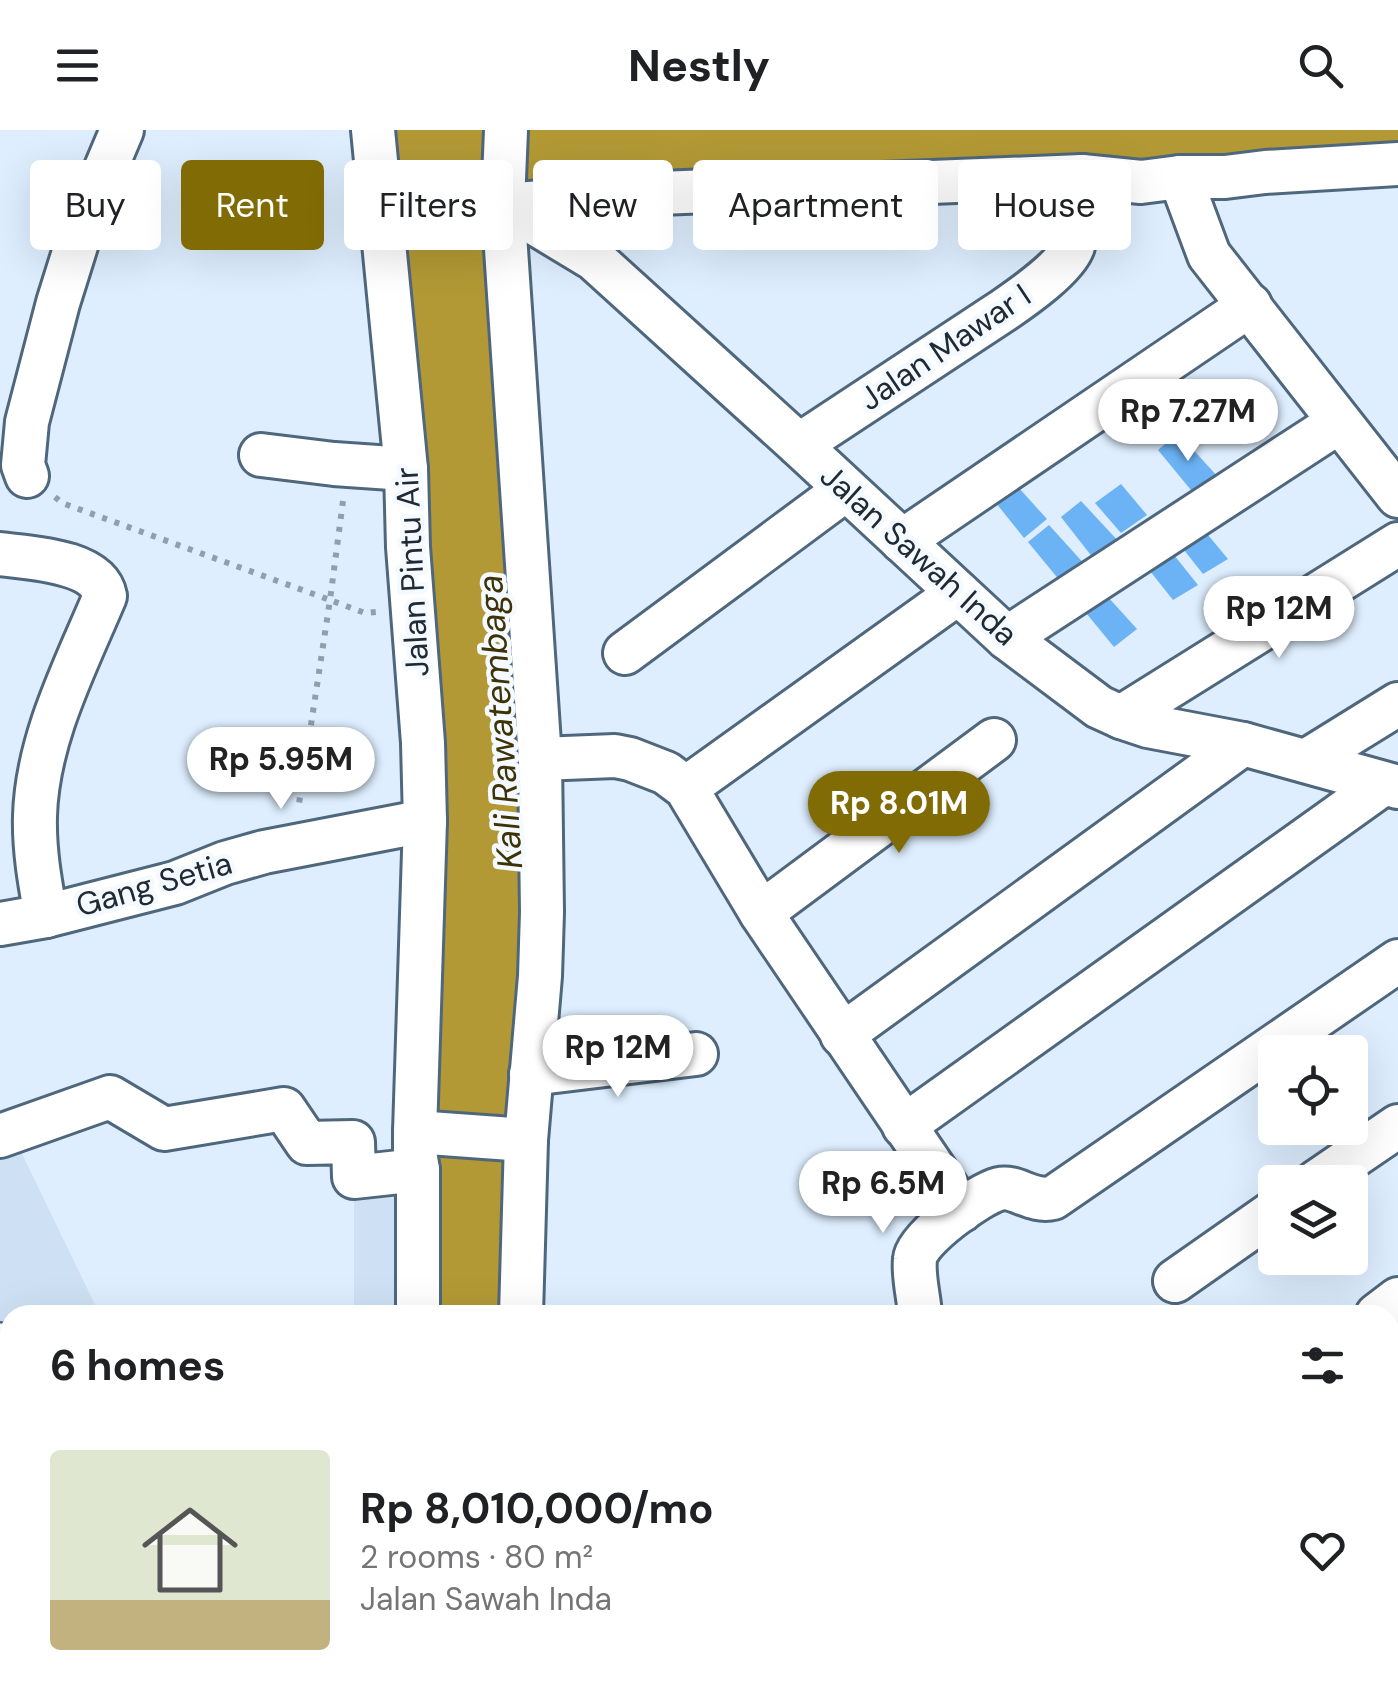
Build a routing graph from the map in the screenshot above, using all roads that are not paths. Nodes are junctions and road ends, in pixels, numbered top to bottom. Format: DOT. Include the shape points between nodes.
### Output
graph roads {
  1 [pos="122,130"];
  2 [pos="373,130"];
  3 [pos="506,130"];
  4 [pos="376,160"];
  5 [pos="505,160"];
  6 [pos="1398,164"];
  7 [pos="1180,177"];
  8 [pos="958,181"];
  9 [pos="1131,181"];
  10 [pos="513,203"];
  11 [pos="513,210"];
  12 [pos="385,250"];
  13 [pos="506,250"];
  14 [pos="1071,250"];
  15 [pos="1250,306"];
  16 [pos="1339,422"];
  17 [pos="799,445"];
  18 [pos="261,455"];
  19 [pos="406,469"];
  20 [pos="27,476"];
  21 [pos="845,490"];
  22 [pos="1398,496"];
  23 [pos="902,541"];
  24 [pos="1398,544"];
  25 [pos="0,554"];
  26 [pos="958,593"];
  27 [pos="1006,638"];
  28 [pos="625,652"];
  29 [pos="1398,704"];
  30 [pos="1121,717"];
  31 [pos="994,740"];
  32 [pos="1243,744"];
  33 [pos="540,759"];
  34 [pos="1306,762"];
  35 [pos="1391,785"];
  36 [pos="686,788"];
  37 [pos="425,821"];
  38 [pos="761,913"];
  39 [pos="46,916"];
  40 [pos="0,924"];
  41 [pos="1398,961"];
  42 [pos="842,1035"];
  43 [pos="696,1054"];
  44 [pos="531,1074"];
  45 [pos="904,1126"];
  46 [pos="1398,1126"];
  47 [pos="0,1136"];
  48 [pos="520,1139"];
  49 [pos="429,1146"];
  50 [pos="1341,1165"];
  51 [pos="962,1210"];
  52 [pos="1258,1223"];
  53 [pos="1175,1281"];
  54 [pos="419,1305"];
  55 [pos="521,1305"];
  56 [pos="919,1305"];
  1 -- 20 [label="street" via="58,302 27,422"];
  2 -- 4 [label="street, Jalan Pintu Air"];
  3 -- 5 [label="street"];
  6 -- 7 [label="street"];
  7 -- 9 [label="street"];
  7 -- 15 [label="street" via="1209,254"];
  8 -- 10 [label="street"];
  11 -- 17 [label="street, Jalan Sawah Inda" via="594,259"];
  12 -- 19 [label="street, Jalan Pintu Air"];
  13 -- 33 [label="street"];
  14 -- 17 [label="street, Jalan Mawar I" via="1031,291"];
  15 -- 16 [label="street"];
  15 -- 23 [label="street"];
  16 -- 22 [label="street"];
  16 -- 27 [label="street"];
  17 -- 21 [label="street, Jalan Sawah Inda"];
  18 -- 19 [label="street"];
  19 -- 37 [label="street, Jalan Pintu Air"];
  21 -- 23 [label="street, Jalan Sawah Inda"];
  21 -- 28 [label="street"];
  23 -- 26 [label="street, Jalan Sawah Inda"];
  24 -- 30 [label="street"];
  25 -- 39 [label="street" via="61,562 96,578 105,596 48,738 38,784 36,850"];
  26 -- 27 [label="street, Jalan Sawah Inda"];
  26 -- 36 [label="street"];
  27 -- 30 [label="street, Jalan Sawah Inda"];
  29 -- 34 [label="street"];
  30 -- 32 [label="street, Jalan Sawah Inda"];
  31 -- 38 [label="street"];
  32 -- 34 [label="street, Jalan Sawah Inda"];
  32 -- 42 [label="street"];
  33 -- 36 [label="street" via="630,759 666,772"];
  33 -- 44 [label="street" via="542,912"];
  34 -- 35 [label="street, Jalan Sawah Inda"];
  35 -- 45 [label="street"];
  36 -- 38 [label="street"];
  37 -- 39 [label="street, Gang Setia" via="292,846"];
  37 -- 49 [label="street, Jalan Pintu Air"];
  38 -- 42 [label="street"];
  39 -- 40 [label="street, Gang Setia"];
  41 -- 51 [label="street" via="1053,1198 1000,1189"];
  42 -- 45 [label="street"];
  43 -- 44 [label="street"];
  44 -- 48 [label="street"];
  45 -- 51 [label="street"];
  46 -- 50 [label="street"];
  47 -- 49 [label="street" via="110,1097 164,1129 284,1108 307,1143 353,1142 354,1177"];
  48 -- 49 [label="street"];
  48 -- 55 [label="street"];
  49 -- 54 [label="street, Jalan Pintu Air"];
  51 -- 56 [label="street" via="917,1249"];
  52 -- 53 [label="street"];
}
